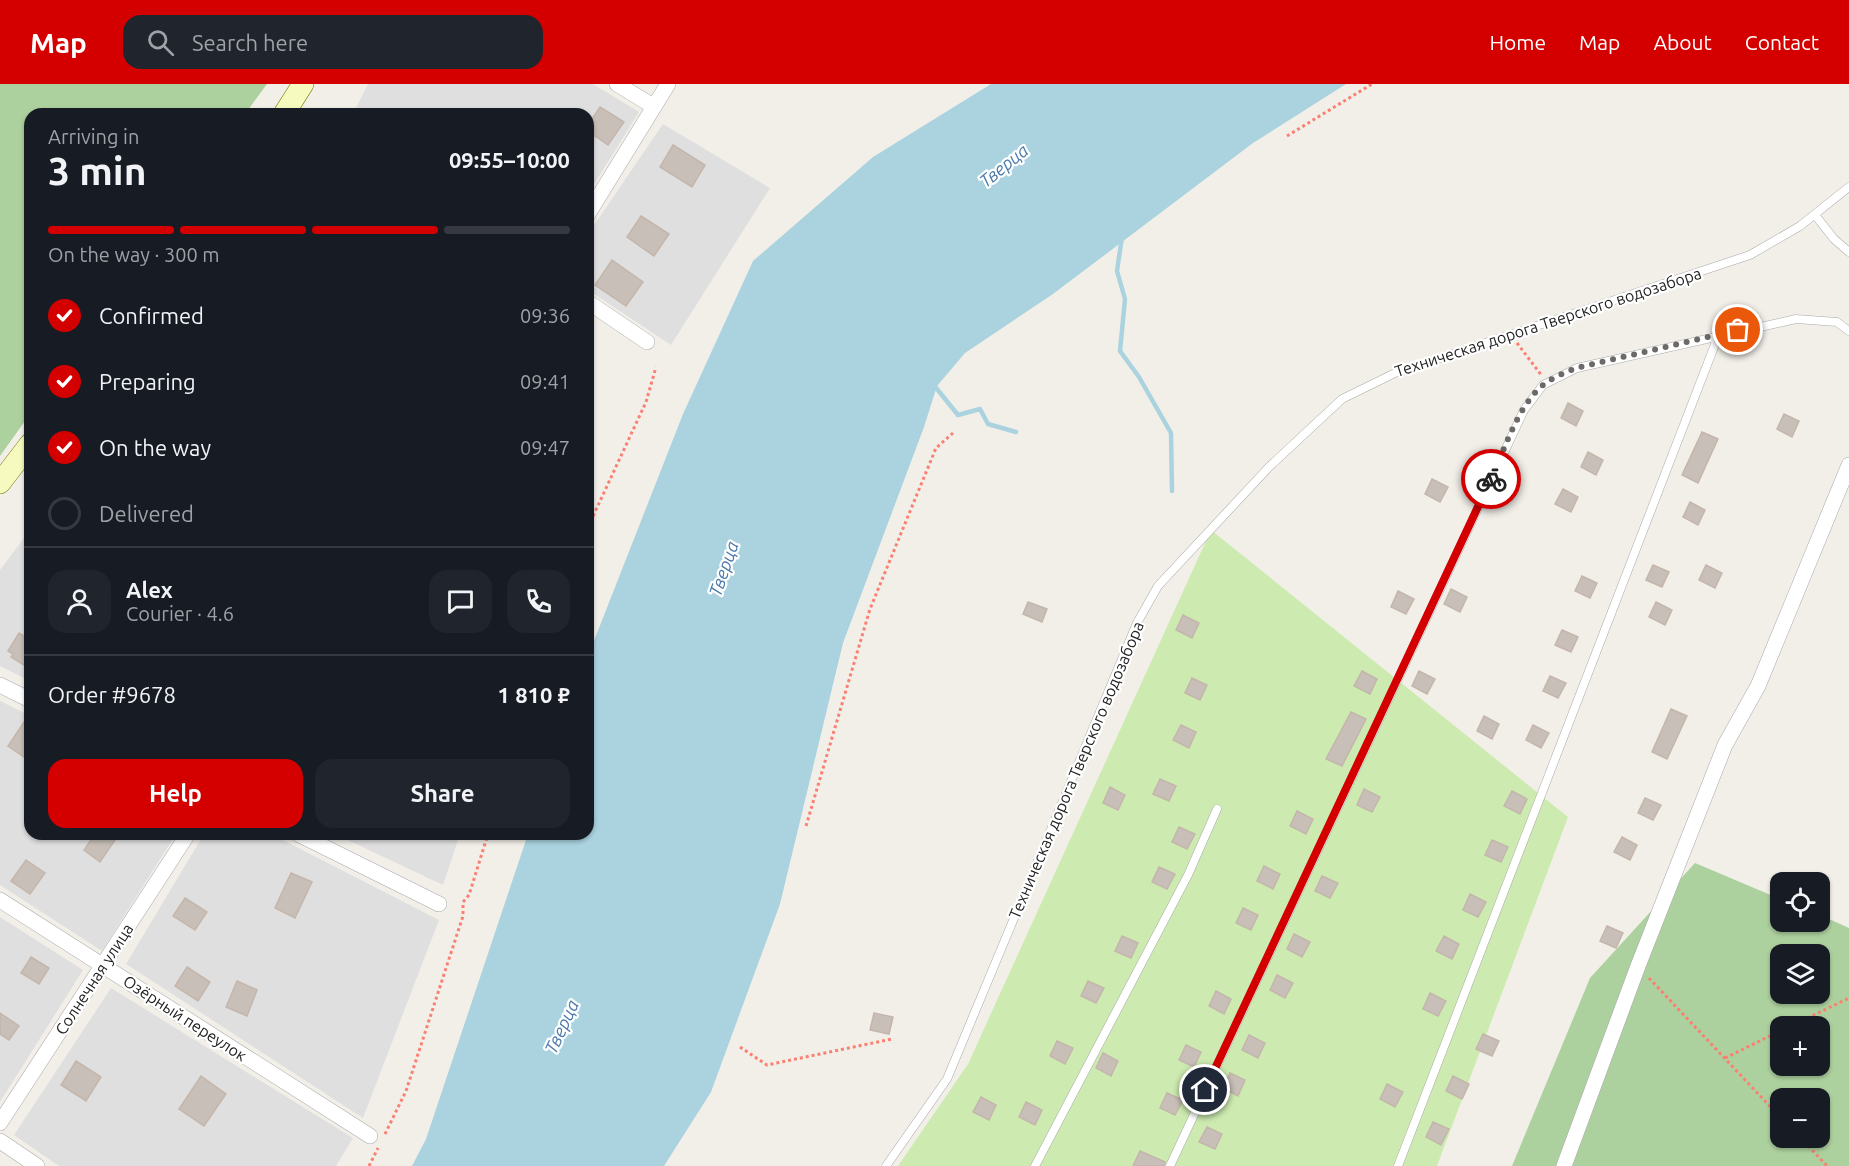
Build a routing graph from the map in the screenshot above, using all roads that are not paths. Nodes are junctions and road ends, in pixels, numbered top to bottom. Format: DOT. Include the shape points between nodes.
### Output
graph roads {
  1 [pos="303,84"];
  2 [pos="618,84"];
  3 [pos="668,84"];
  4 [pos="653,106"];
  5 [pos="288,108"];
  6 [pos="1849,187"];
  7 [pos="594,204"];
  8 [pos="1815,215"];
  9 [pos="1849,252"];
  10 [pos="594,306"];
  11 [pos="1849,331"];
  12 [pos="1719,334"];
  13 [pos="647,342"];
  14 [pos="24,452"];
  15 [pos="1849,465"];
  16 [pos="0,483"];
  17 [pos="0,686"];
  18 [pos="24,697"];
  19 [pos="1217,810"];
  20 [pos="184,840"];
  21 [pos="310,840"];
  22 [pos="0,900"];
  23 [pos="439,904"];
  24 [pos="102,966"];
  25 [pos="0,1123"];
  26 [pos="370,1136"];
  27 [pos="0,1141"];
  28 [pos="37,1166"];
  29 [pos="886,1166"];
  30 [pos="1035,1166"];
  31 [pos="1170,1166"];
  32 [pos="1398,1166"];
  33 [pos="1564,1166"];
  1 -- 5 [label="main road"];
  2 -- 4 [label="street"];
  3 -- 4 [label="street"];
  4 -- 7 [label="street"];
  6 -- 8 [label="lane, Техническая дорога Тверского водозабора"];
  8 -- 9 [label="lane"];
  8 -- 29 [label="lane, Техническая дорога Тверского водозабора" via="1750,255 1395,373 1342,399 1269,467 1158,586 1137,623 947,1079"];
  10 -- 13 [label="street"];
  11 -- 12 [label="lane" via="1837,322 1796,319"];
  12 -- 31 [label="lane" via="1576,368 1547,382 1535,393"];
  12 -- 32 [label="lane"];
  14 -- 16 [label="main road"];
  15 -- 33 [label="street" via="1758,686 1725,745"];
  17 -- 18 [label="street"];
  19 -- 30 [label="lane" via="1188,875"];
  20 -- 24 [label="street, Солнечная улица"];
  21 -- 23 [label="street"];
  22 -- 24 [label="street, Озёрный переулок"];
  24 -- 25 [label="street, Солнечная улица"];
  24 -- 26 [label="street, Озёрный переулок"];
  27 -- 28 [label="street"];
}
